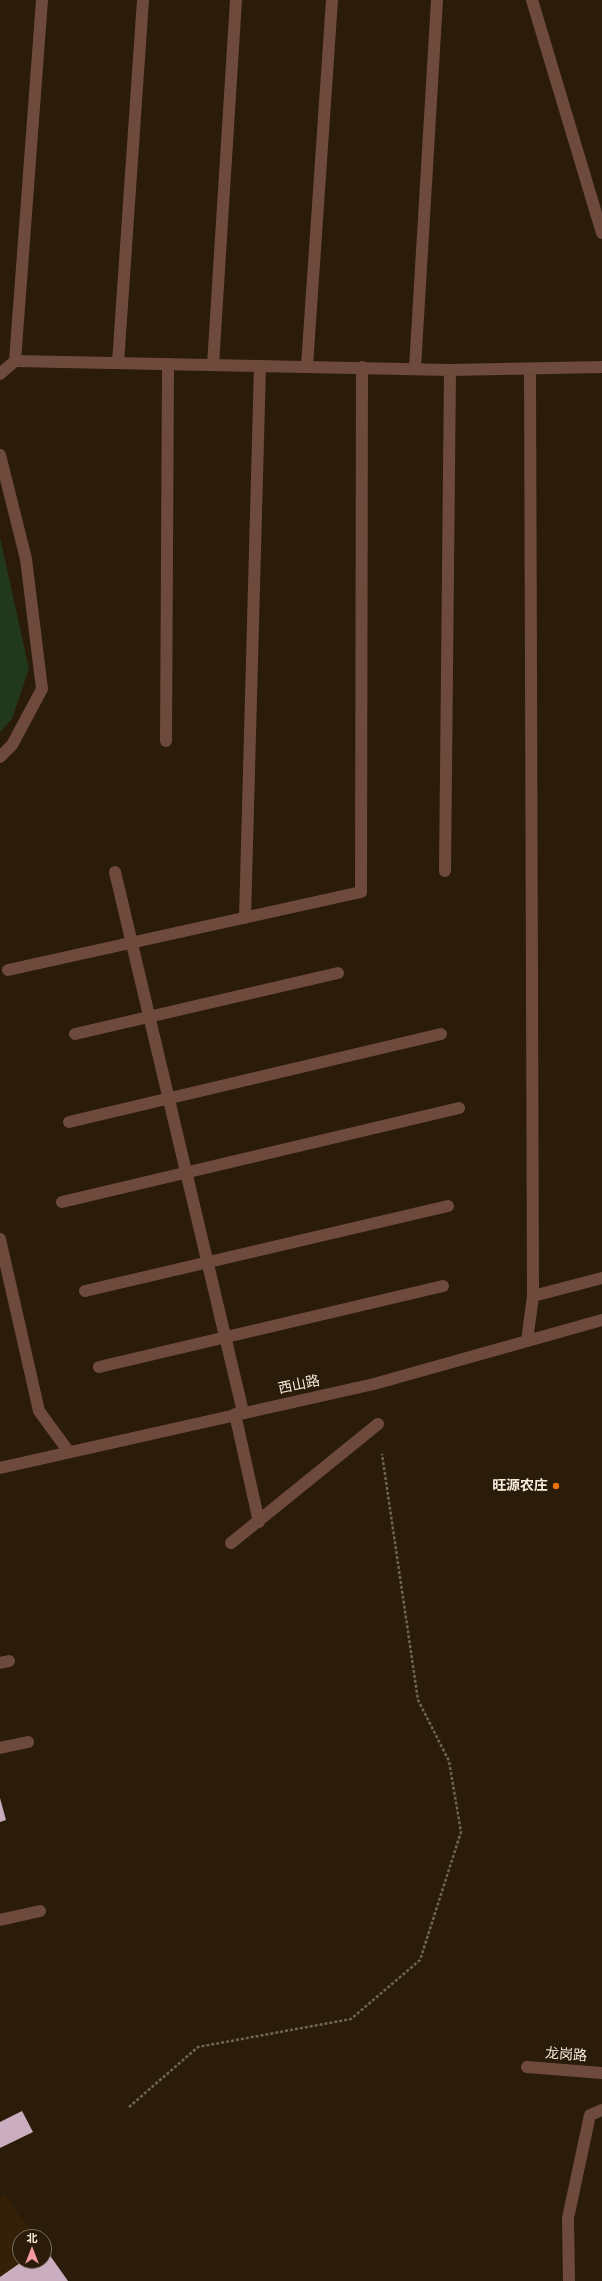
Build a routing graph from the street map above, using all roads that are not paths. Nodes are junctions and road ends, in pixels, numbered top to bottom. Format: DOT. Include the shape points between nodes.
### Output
graph roads {
  1 [pos="42,0"];
  2 [pos="143,0"];
  3 [pos="236,0"];
  4 [pos="332,0"];
  5 [pos="437,0"];
  6 [pos="532,0"];
  7 [pos="602,233"];
  8 [pos="14,361"];
  9 [pos="118,363"];
  10 [pos="168,364"];
  11 [pos="213,365"];
  12 [pos="260,366"];
  13 [pos="307,366"];
  14 [pos="362,367"];
  15 [pos="415,368"];
  16 [pos="602,368"];
  17 [pos="450,370"];
  18 [pos="530,370"];
  19 [pos="0,374"];
  20 [pos="0,455"];
  21 [pos="166,741"];
  22 [pos="0,758"];
  23 [pos="445,871"];
  24 [pos="115,872"];
  25 [pos="245,918"];
  26 [pos="131,942"];
  27 [pos="8,970"];
  28 [pos="338,973"];
  29 [pos="149,1017"];
  30 [pos="75,1034"];
  31 [pos="441,1034"];
  32 [pos="169,1099"];
  33 [pos="459,1108"];
  34 [pos="69,1122"];
  35 [pos="186,1172"];
  36 [pos="62,1202"];
  37 [pos="448,1206"];
  38 [pos="0,1239"];
  39 [pos="207,1262"];
  40 [pos="602,1278"];
  41 [pos="443,1286"];
  42 [pos="85,1291"];
  43 [pos="533,1296"];
  44 [pos="602,1320"];
  45 [pos="225,1338"];
  46 [pos="527,1341"];
  47 [pos="100,1367"];
  48 [pos="239,1413"];
  49 [pos="378,1424"];
  50 [pos="70,1452"];
  51 [pos="0,1468"];
  52 [pos="259,1522"];
  53 [pos="231,1543"];
  54 [pos="28,1742"];
  55 [pos="0,1748"];
  56 [pos="40,1911"];
  57 [pos="0,1920"];
  58 [pos="527,2068"];
  59 [pos="602,2073"];
  60 [pos="602,2110"];
  61 [pos="569,2281"];
  1 -- 8 [label="street"];
  2 -- 9 [label="street"];
  3 -- 11 [label="street"];
  4 -- 13 [label="street"];
  5 -- 15 [label="street"];
  6 -- 7 [label="street"];
  8 -- 9 [label="street"];
  8 -- 19 [label="street"];
  9 -- 10 [label="street"];
  10 -- 11 [label="street"];
  10 -- 21 [label="street"];
  11 -- 12 [label="street"];
  12 -- 13 [label="street"];
  12 -- 25 [label="street"];
  13 -- 14 [label="street"];
  14 -- 15 [label="street"];
  14 -- 25 [label="street" via="360,892"];
  15 -- 17 [label="street"];
  16 -- 18 [label="street"];
  17 -- 18 [label="street"];
  17 -- 23 [label="street"];
  18 -- 43 [label="street"];
  20 -- 22 [label="street" via="26,559 42,689 12,745"];
  24 -- 26 [label="street"];
  25 -- 26 [label="street"];
  26 -- 27 [label="street"];
  26 -- 29 [label="street"];
  28 -- 29 [label="street"];
  29 -- 30 [label="street"];
  29 -- 32 [label="street"];
  31 -- 32 [label="street"];
  32 -- 34 [label="street"];
  32 -- 35 [label="street"];
  33 -- 35 [label="street"];
  35 -- 36 [label="street"];
  35 -- 39 [label="street"];
  37 -- 39 [label="street"];
  38 -- 50 [label="street" via="40,1411"];
  39 -- 42 [label="street"];
  39 -- 45 [label="street"];
  40 -- 43 [label="street"];
  41 -- 45 [label="street"];
  43 -- 46 [label="street"];
  44 -- 46 [label="street, 西山路"];
  45 -- 47 [label="street"];
  45 -- 48 [label="street"];
  46 -- 48 [label="street, 西山路" via="374,1384"];
  48 -- 50 [label="street, 西山路"];
  48 -- 52 [label="street"];
  49 -- 52 [label="street"];
  50 -- 51 [label="street, 西山路"];
  52 -- 53 [label="street"];
  54 -- 55 [label="street"];
  56 -- 57 [label="street"];
  58 -- 59 [label="street, 龙岗路"];
  60 -- 61 [label="street" via="590,2116 568,2218"];
}
